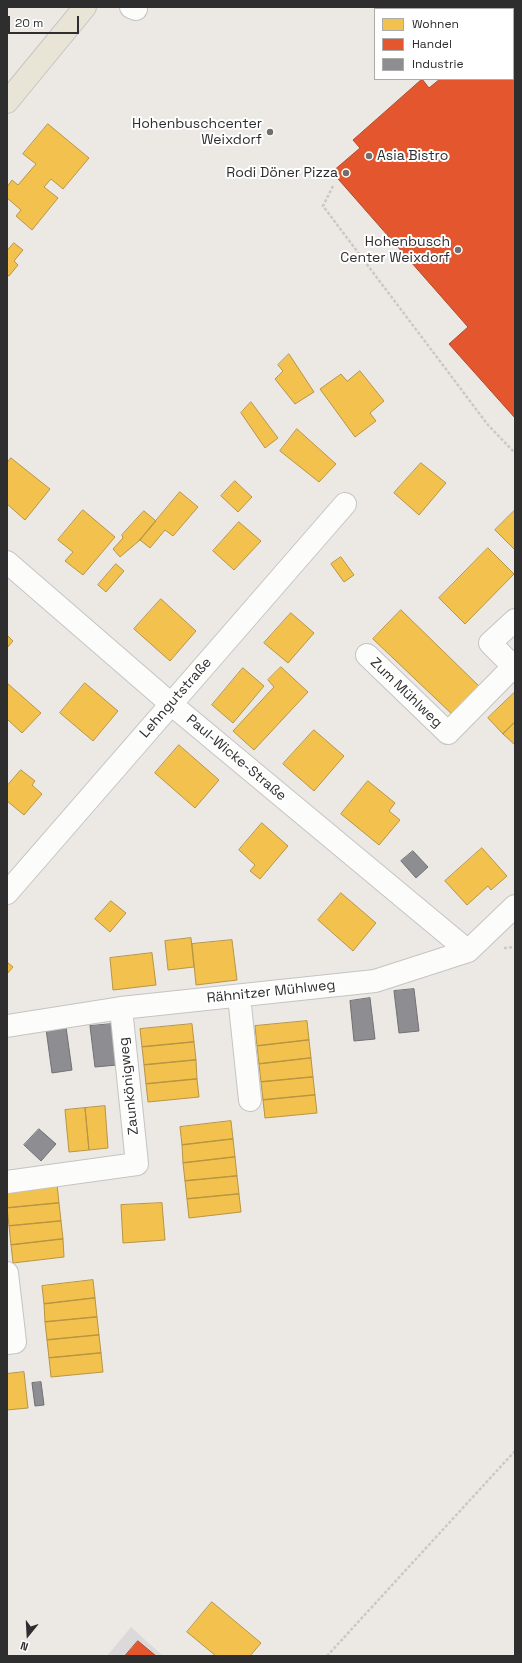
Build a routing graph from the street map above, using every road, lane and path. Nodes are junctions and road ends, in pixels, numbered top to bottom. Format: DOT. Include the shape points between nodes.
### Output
graph roads {
  1 [pos="84,7"];
  2 [pos="7,102"];
  3 [pos="333,186"];
  4 [pos="515,453"];
  5 [pos="346,504"];
  6 [pos="7,562"];
  7 [pos="515,620"];
  8 [pos="367,655"];
  9 [pos="515,667"];
  10 [pos="171,704"];
  11 [pos="7,893"];
  12 [pos="515,906"];
  13 [pos="468,951"];
  14 [pos="239,996"];
  15 [pos="121,1008"];
  16 [pos="7,1026"];
  17 [pos="250,1100"];
  18 [pos="7,1182"];
  19 [pos="7,1273"];
  20 [pos="11,1342"];
  21 [pos="515,1451"];
  22 [pos="327,1656"];
  1 -- 2 [label="main road"];
  3 -- 4 [label="path" via="323,206 488,425"];
  5 -- 10 [label="street, Lehngutstraße"];
  6 -- 10 [label="street, Paul-Wicke-Straße"];
  7 -- 9 [label="street, Zum Mühlweg" via="490,643"];
  8 -- 9 [label="street, Zum Mühlweg" via="448,733"];
  10 -- 11 [label="street, Lehngutstraße"];
  10 -- 13 [label="street, Paul-Wicke-Straße"];
  12 -- 13 [label="street, Rähnitzer Mühlweg"];
  13 -- 14 [label="street, Rähnitzer Mühlweg" via="374,981"];
  14 -- 15 [label="street, Rähnitzer Mühlweg"];
  14 -- 17 [label="street"];
  15 -- 16 [label="street, Rähnitzer Mühlweg"];
  15 -- 18 [label="street, Zaunkönigweg" via="137,1164"];
  19 -- 20 [label="street"];
  21 -- 22 [label="path"];
}
